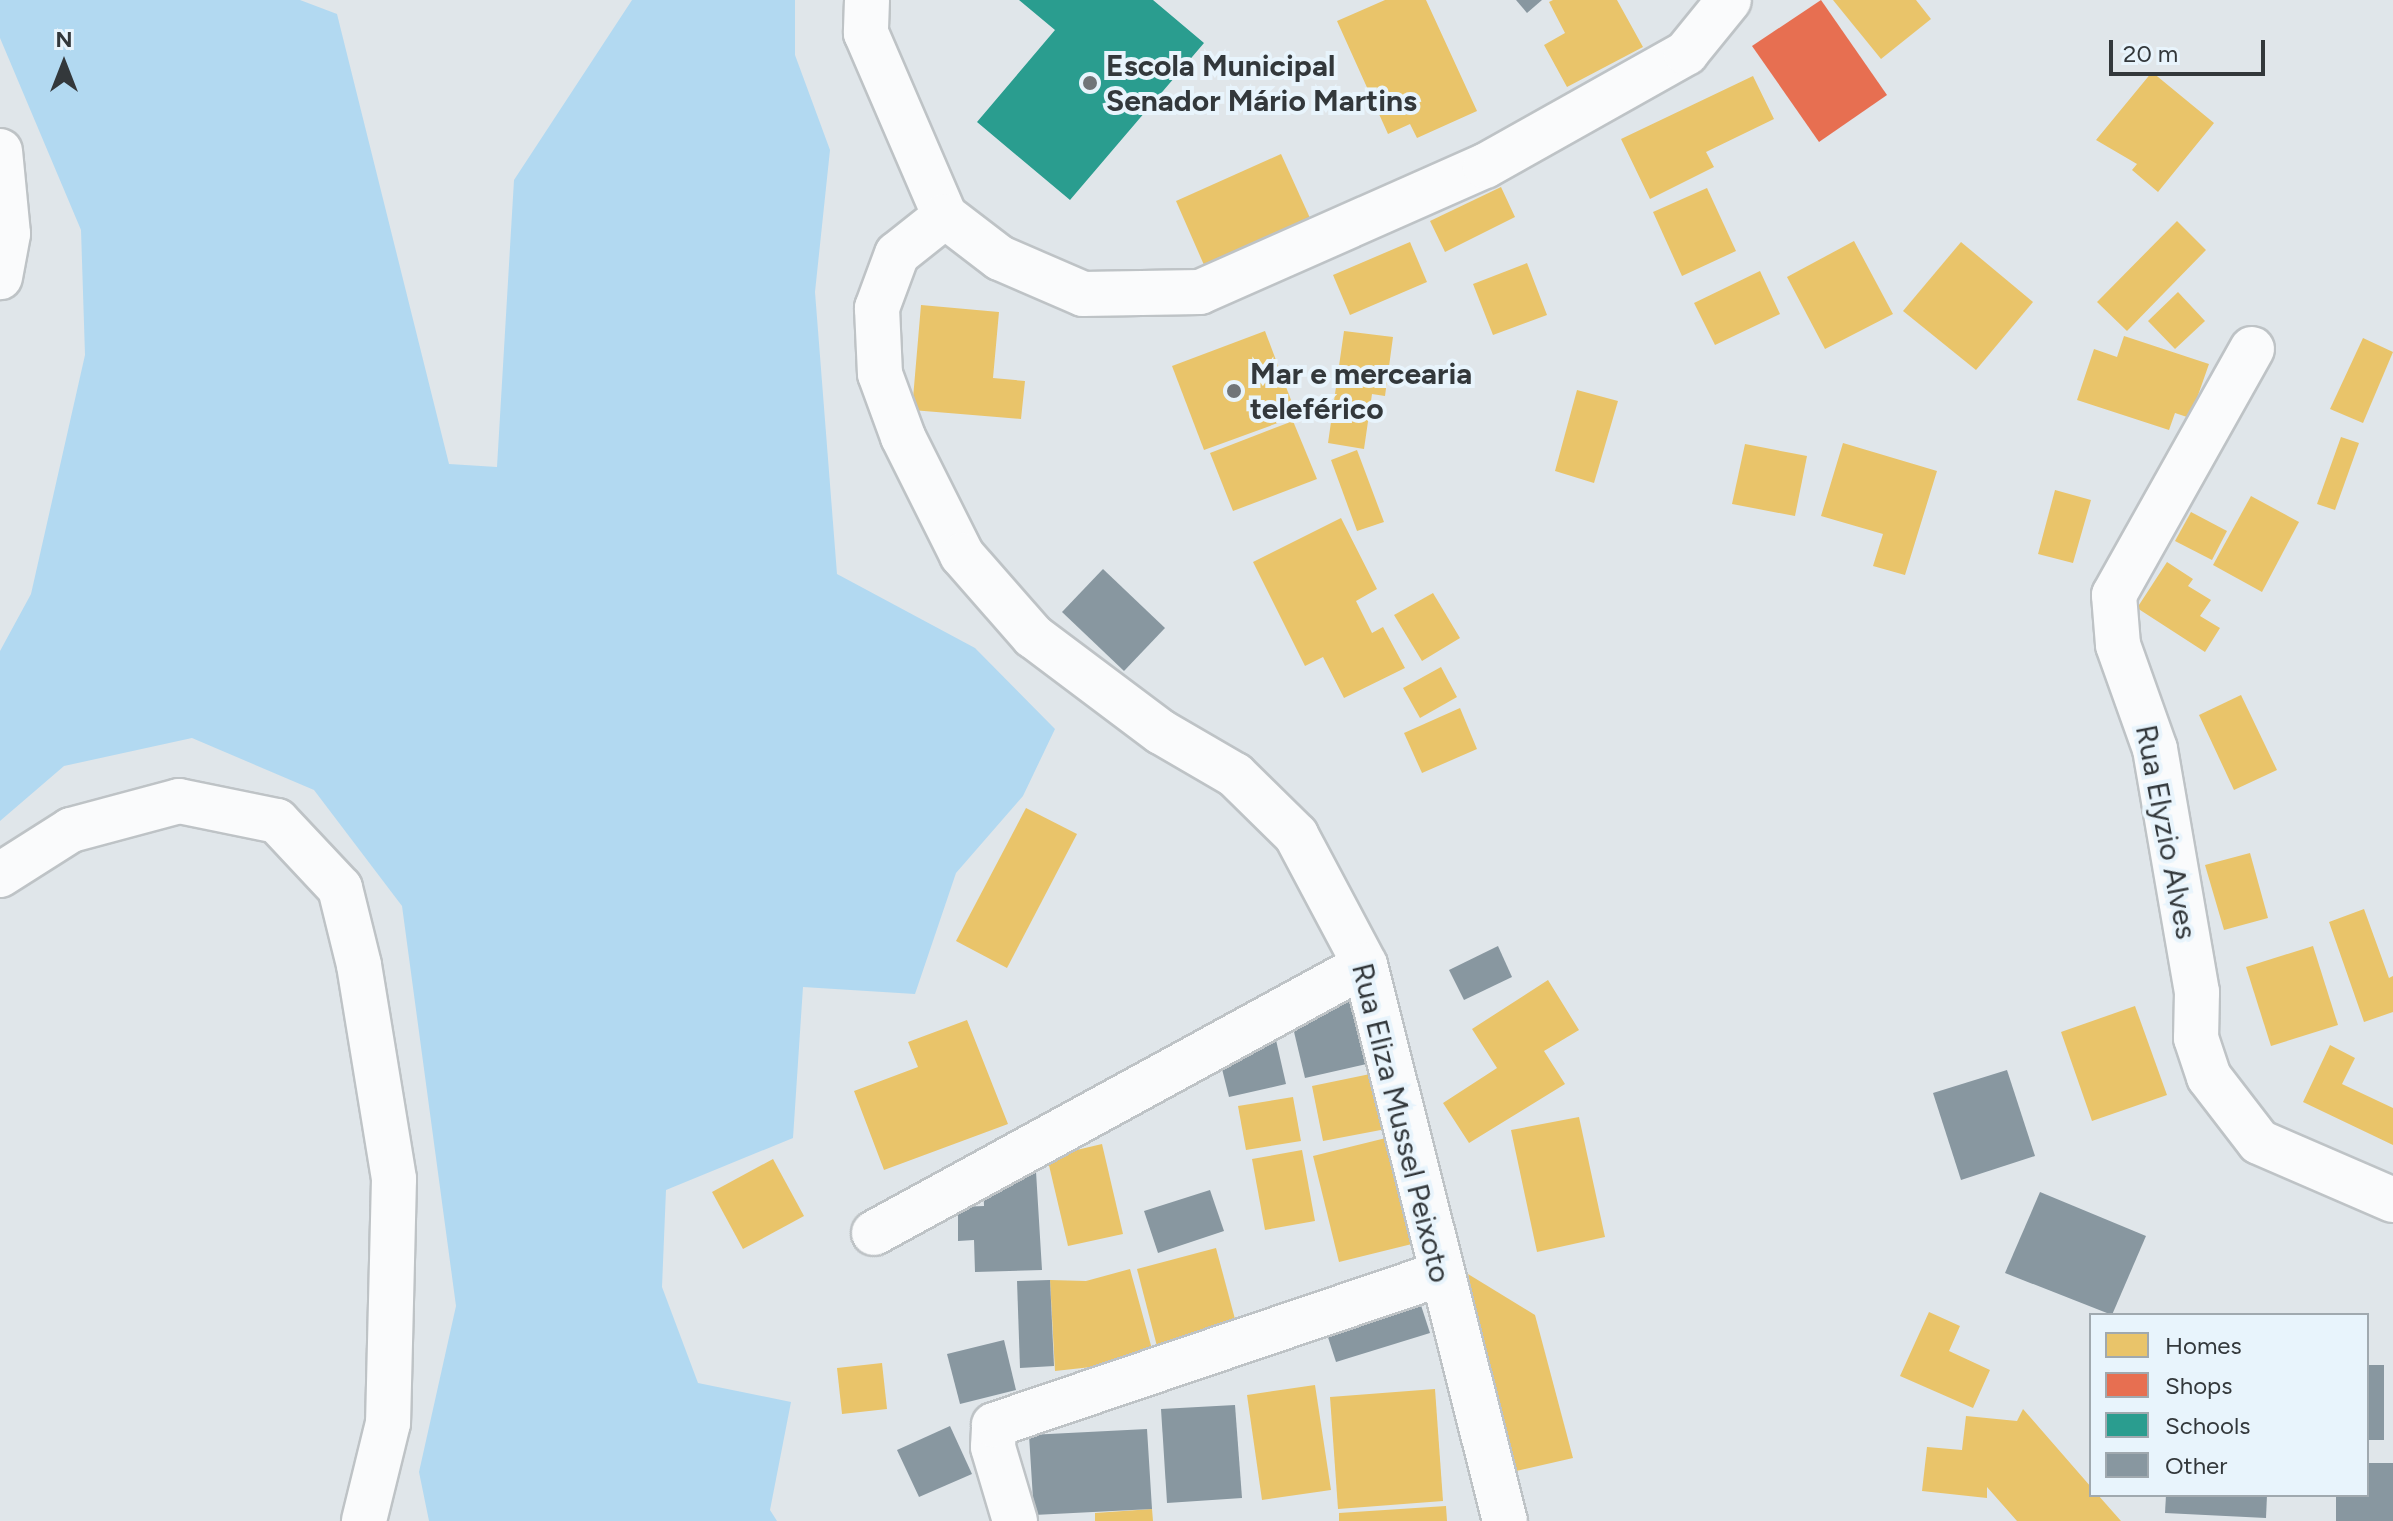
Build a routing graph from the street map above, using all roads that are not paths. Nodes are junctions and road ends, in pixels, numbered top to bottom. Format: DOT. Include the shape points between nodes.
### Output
graph roads {
  1 [pos="867,0"];
  2 [pos="1729,0"];
  3 [pos="0,151"];
  4 [pos="945,216"];
  5 [pos="0,277"];
  6 [pos="2252,349"];
  7 [pos="0,875"];
  8 [pos="1365,965"];
  9 [pos="2393,1200"];
  10 [pos="874,1233"];
  11 [pos="1439,1274"];
  12 [pos="364,1521"];
  13 [pos="1015,1521"];
  14 [pos="1505,1521"];
  1 -- 4 [label="street" via="866,33"];
  2 -- 4 [label="street" via="1686,53 1485,166 1200,292 1083,294 1000,258"];
  3 -- 5 [label="street" via="8,234"];
  4 -- 8 [label="street, Rua Eliza Mussel Peixoto" via="897,254 877,308 880,374 903,437 962,555 1033,636 1161,732 1235,775 1296,835"];
  6 -- 9 [label="street, Rua Elyzio Alves" via="2114,595 2118,645 2155,749 2197,992 2196,1038 2209,1077 2259,1142"];
  7 -- 12 [label="street" via="71,830 179,801 277,821 340,888 359,965 394,1179 388,1423"];
  8 -- 10 [label="street"];
  8 -- 11 [label="street, Rua Eliza Mussel Peixoto"];
  11 -- 13 [label="street" via="994,1425 993,1447"];
  11 -- 14 [label="street, Rua Eliza Mussel Peixoto"];
}
